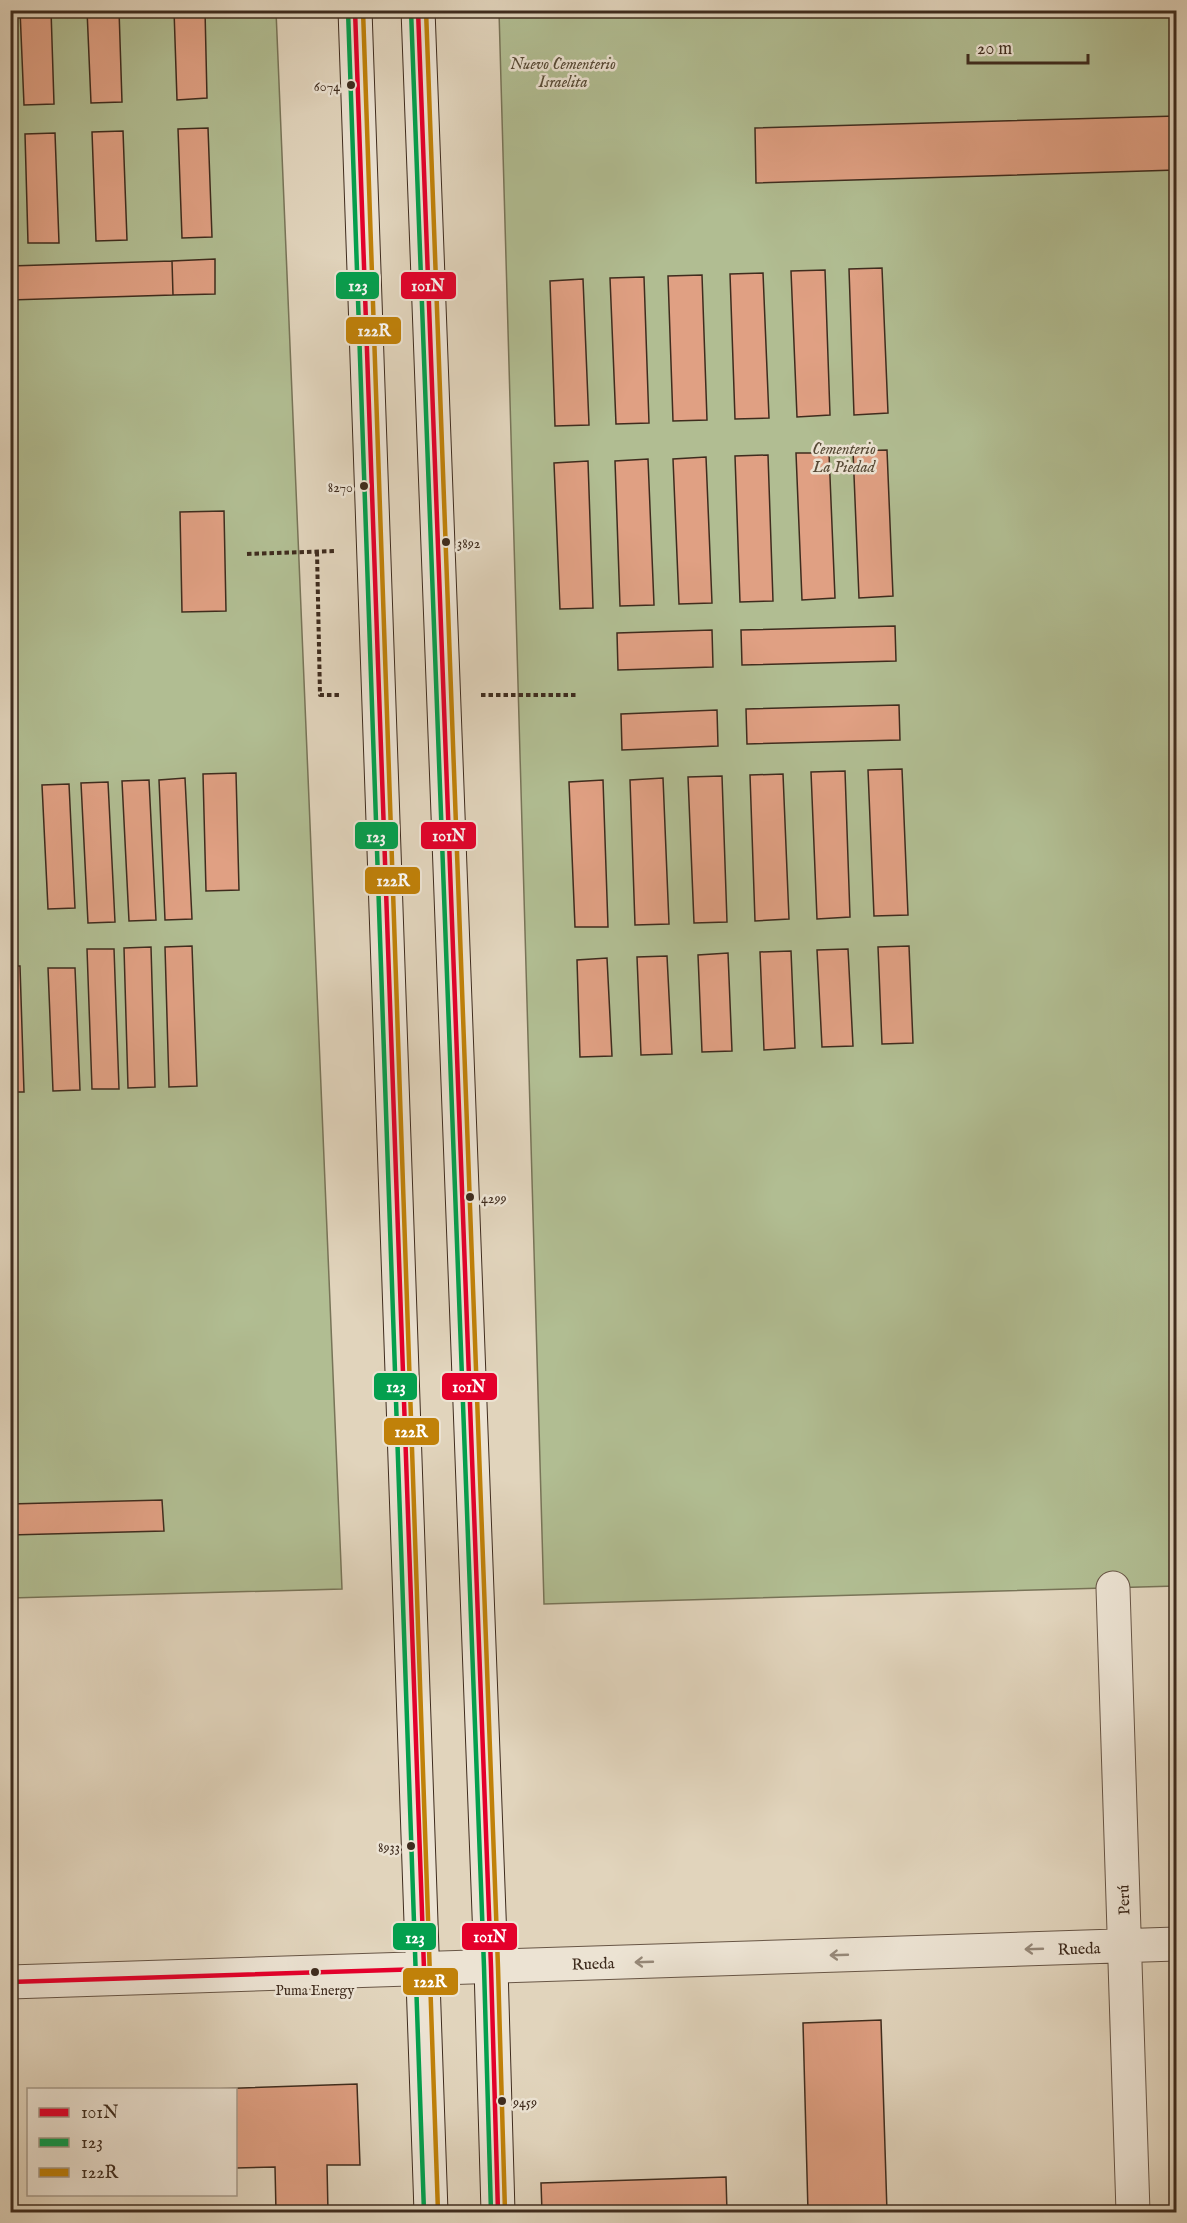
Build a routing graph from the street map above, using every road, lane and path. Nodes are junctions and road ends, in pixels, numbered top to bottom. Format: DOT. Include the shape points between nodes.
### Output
graph roads {
  1 [pos="355,10"];
  2 [pos="418,10"];
  3 [pos="374,550"];
  4 [pos="247,554"];
  5 [pos="542,695"];
  6 [pos="576,695"];
  7 [pos="1113,1588"];
  8 [pos="1176,1944"];
  9 [pos="1125,1946"];
  10 [pos="491,1967"];
  11 [pos="424,1969"];
  12 [pos="10,1982"];
  13 [pos="431,2212"];
  14 [pos="498,2212"];
  15 [pos="1133,2212"];
  1 -- 3 [label="main road"];
  2 -- 10 [label="main road"];
  3 -- 4 [label="path"];
  3 -- 11 [label="main road"];
  5 -- 6 [label="path"];
  7 -- 9 [label="main road, Perú"];
  8 -- 9 [label="main road, Rueda"];
  9 -- 10 [label="main road, Rueda, one-way"];
  9 -- 15 [label="main road, Perú"];
  10 -- 11 [label="main road, Rueda"];
  10 -- 14 [label="main road"];
  11 -- 12 [label="main road, Rueda"];
  11 -- 13 [label="main road"];
}
